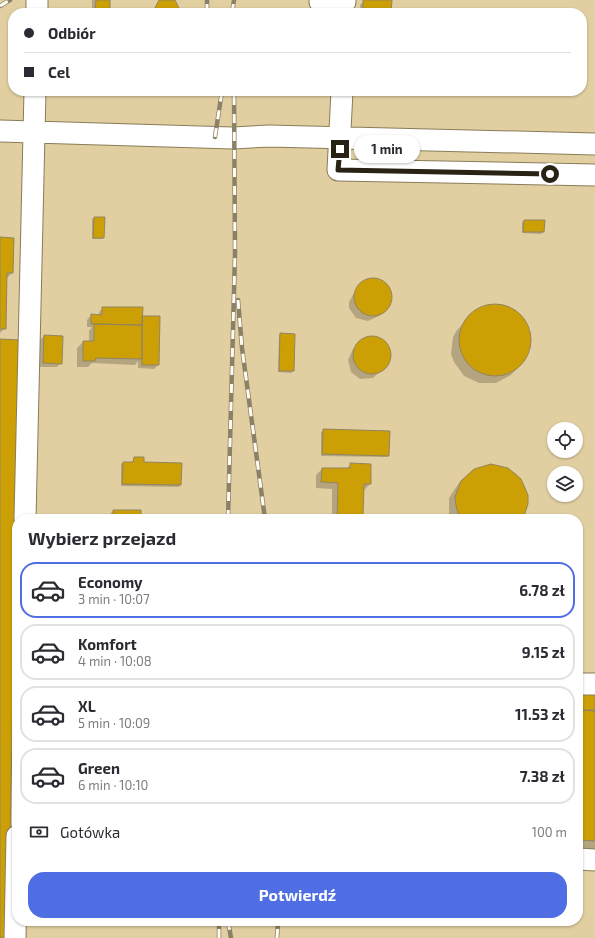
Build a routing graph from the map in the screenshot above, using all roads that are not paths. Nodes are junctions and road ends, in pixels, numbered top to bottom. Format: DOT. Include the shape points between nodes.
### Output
graph roads {
  1 [pos="320,2"];
  2 [pos="345,5"];
  3 [pos="35,96"];
  4 [pos="342,96"];
  5 [pos="0,130"];
  6 [pos="34,132"];
  7 [pos="340,138"];
  8 [pos="595,144"];
  9 [pos="595,175"];
  10 [pos="25,514"];
  11 [pos="583,684"];
  12 [pos="595,684"];
  13 [pos="583,859"];
  14 [pos="595,860"];
  15 [pos="14,926"];
  16 [pos="14,938"];
  1 -- 2 [label="lane"];
  3 -- 6 [label="lane"];
  4 -- 7 [label="lane"];
  5 -- 6 [label="lane"];
  6 -- 7 [label="lane" via="233,138"];
  6 -- 10 [label="lane"];
  7 -- 8 [label="lane"];
  7 -- 9 [label="lane" via="338,170"];
  11 -- 12 [label="lane"];
  13 -- 14 [label="lane"];
  15 -- 16 [label="lane"];
}
